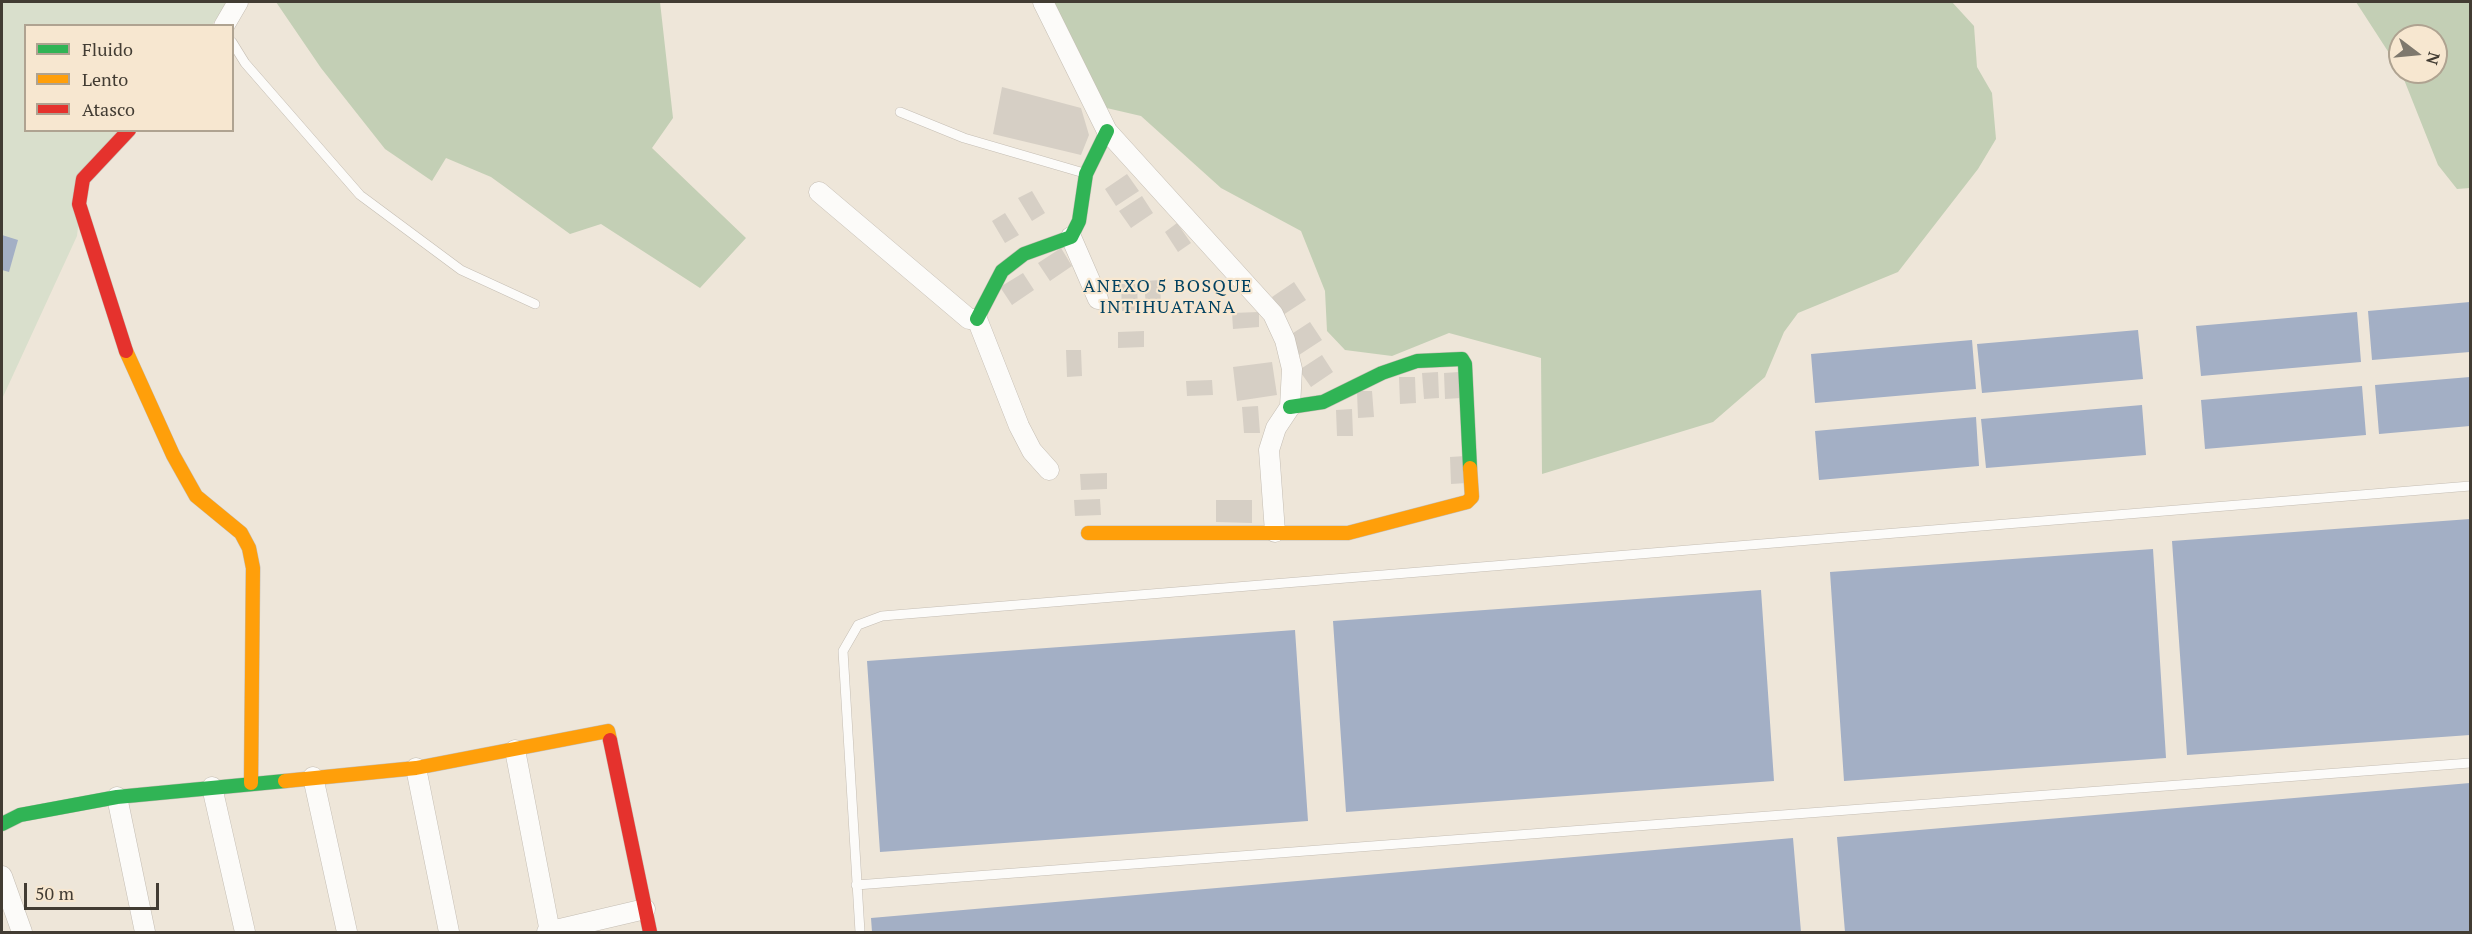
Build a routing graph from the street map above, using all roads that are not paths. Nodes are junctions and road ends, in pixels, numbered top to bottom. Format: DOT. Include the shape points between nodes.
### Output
graph roads {
  1 [pos="238,2"];
  2 [pos="1043,2"];
  3 [pos="225,24"];
  4 [pos="234,45"];
  5 [pos="900,112"];
  6 [pos="1107,131"];
  7 [pos="127,132"];
  8 [pos="1086,174"];
  9 [pos="819,192"];
  10 [pos="1071,237"];
  11 [pos="1098,299"];
  12 [pos="535,304"];
  13 [pos="977,319"];
  14 [pos="1290,407"];
  15 [pos="1048,470"];
  16 [pos="2470,486"];
  17 [pos="1275,532"];
  18 [pos="1088,533"];
  19 [pos="515,750"];
  20 [pos="2470,763"];
  21 [pos="417,768"];
  22 [pos="313,777"];
  23 [pos="251,783"];
  24 [pos="212,787"];
  25 [pos="117,797"];
  26 [pos="2,824"];
  27 [pos="2,876"];
  28 [pos="856,885"];
  29 [pos="645,909"];
  30 [pos="549,932"];
  31 [pos="22,933"];
  32 [pos="145,933"];
  33 [pos="245,933"];
  34 [pos="346,933"];
  35 [pos="450,933"];
  36 [pos="650,933"];
  37 [pos="860,933"];
  1 -- 3 [label="street"];
  2 -- 6 [label="street"];
  4 -- 12 [label="lane" via="245,63 360,195 461,270"];
  5 -- 8 [label="lane" via="964,138"];
  6 -- 8 [label="street"];
  6 -- 14 [label="street" via="1273,314 1292,369"];
  7 -- 23 [label="street" via="83,179 79,204 123,344 173,455 196,496 241,533 249,548 253,568"];
  8 -- 10 [label="street" via="1079,221"];
  9 -- 13 [label="street" via="969,319"];
  10 -- 11 [label="street"];
  10 -- 13 [label="street" via="1024,254 1002,271"];
  13 -- 15 [label="street" via="1019,426"];
  14 -- 17 [label="street" via="1269,450"];
  14 -- 17 [label="street" via="1323,402 1382,373 1418,361 1462,359 1473,489 1467,502 1348,533"];
  16 -- 28 [label="lane" via="882,616 858,625 843,651"];
  17 -- 18 [label="street"];
  19 -- 21 [label="street"];
  19 -- 29 [label="street" via="608,731"];
  19 -- 30 [label="street"];
  20 -- 28 [label="lane"];
  21 -- 22 [label="street"];
  21 -- 35 [label="street"];
  22 -- 23 [label="street"];
  22 -- 34 [label="street"];
  23 -- 24 [label="street"];
  24 -- 25 [label="street"];
  24 -- 33 [label="street"];
  25 -- 26 [label="street" via="20,815"];
  25 -- 32 [label="street"];
  27 -- 31 [label="street"];
  28 -- 37 [label="lane"];
  29 -- 30 [label="street"];
  29 -- 36 [label="street"];
}
